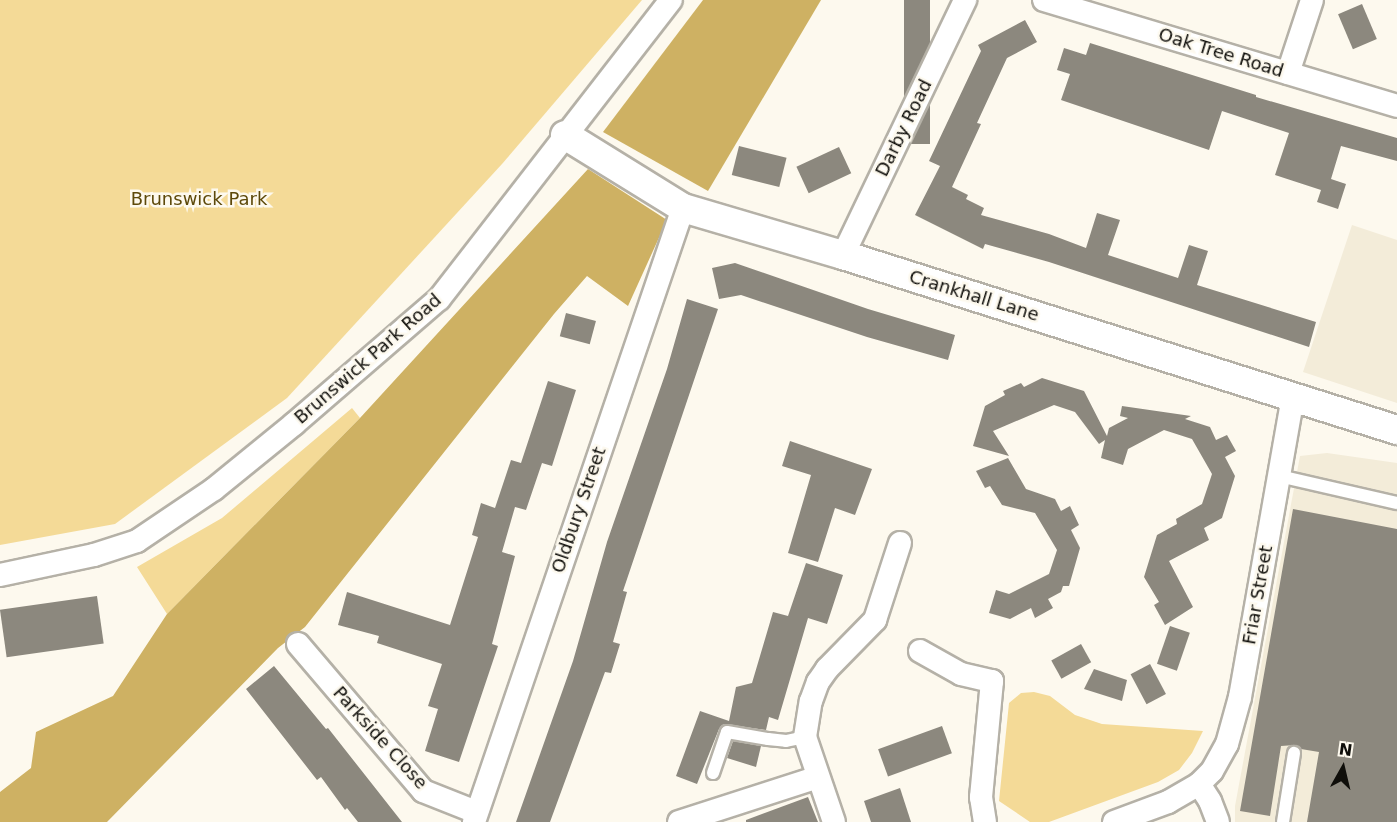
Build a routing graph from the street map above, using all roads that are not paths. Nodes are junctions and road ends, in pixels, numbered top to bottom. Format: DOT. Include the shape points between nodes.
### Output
graph roads {
  1 [pos="671,0"];
  2 [pos="965,0"];
  3 [pos="1044,0"];
  4 [pos="1312,0"];
  5 [pos="1288,73"];
  6 [pos="1397,106"];
  7 [pos="565,135"];
  8 [pos="683,208"];
  9 [pos="843,255"];
  10 [pos="1293,397"];
  11 [pos="1397,430"];
  12 [pos="1279,476"];
  13 [pos="1397,503"];
  14 [pos="900,543"];
  15 [pos="0,575"];
  16 [pos="298,644"];
  17 [pos="920,651"];
  18 [pos="805,737"];
  19 [pos="1294,753"];
  20 [pos="713,773"];
  21 [pos="818,777"];
  22 [pos="1199,784"];
  23 [pos="475,817"];
  24 [pos="679,822"];
  25 [pos="834,822"];
  26 [pos="985,822"];
  27 [pos="1114,822"];
  28 [pos="1218,822"];
  29 [pos="1283,822"];
  1 -- 7 [label="street, Brunswick Park Road"];
  2 -- 9 [label="street, Darby Road"];
  3 -- 5 [label="street, Oak Tree Road"];
  4 -- 5 [label="street"];
  5 -- 6 [label="street, Oak Tree Road"];
  7 -- 8 [label="street, Crankhall Lane"];
  7 -- 15 [label="street, Brunswick Park Road" via="439,299 214,489 137,541 94,555"];
  8 -- 9 [label="street, Crankhall Lane"];
  8 -- 23 [label="street, Oldbury Street"];
  9 -- 10 [label="street, Crankhall Lane"];
  10 -- 11 [label="street, Crankhall Lane"];
  10 -- 12 [label="street, Friar Street"];
  12 -- 13 [label="lane"];
  12 -- 22 [label="street, Friar Street" via="1238,706 1220,759"];
  14 -- 18 [label="street" via="875,620 839,654 818,682"];
  16 -- 23 [label="street, Parkside Close" via="423,791"];
  17 -- 26 [label="street" via="961,674 992,681 981,797"];
  18 -- 20 [label="lane" via="768,740 727,732"];
  18 -- 21 [label="street"];
  19 -- 29 [label="lane"];
  21 -- 24 [label="street"];
  21 -- 25 [label="street"];
  22 -- 27 [label="street, Friar Street" via="1168,802"];
  22 -- 28 [label="street"];
}
